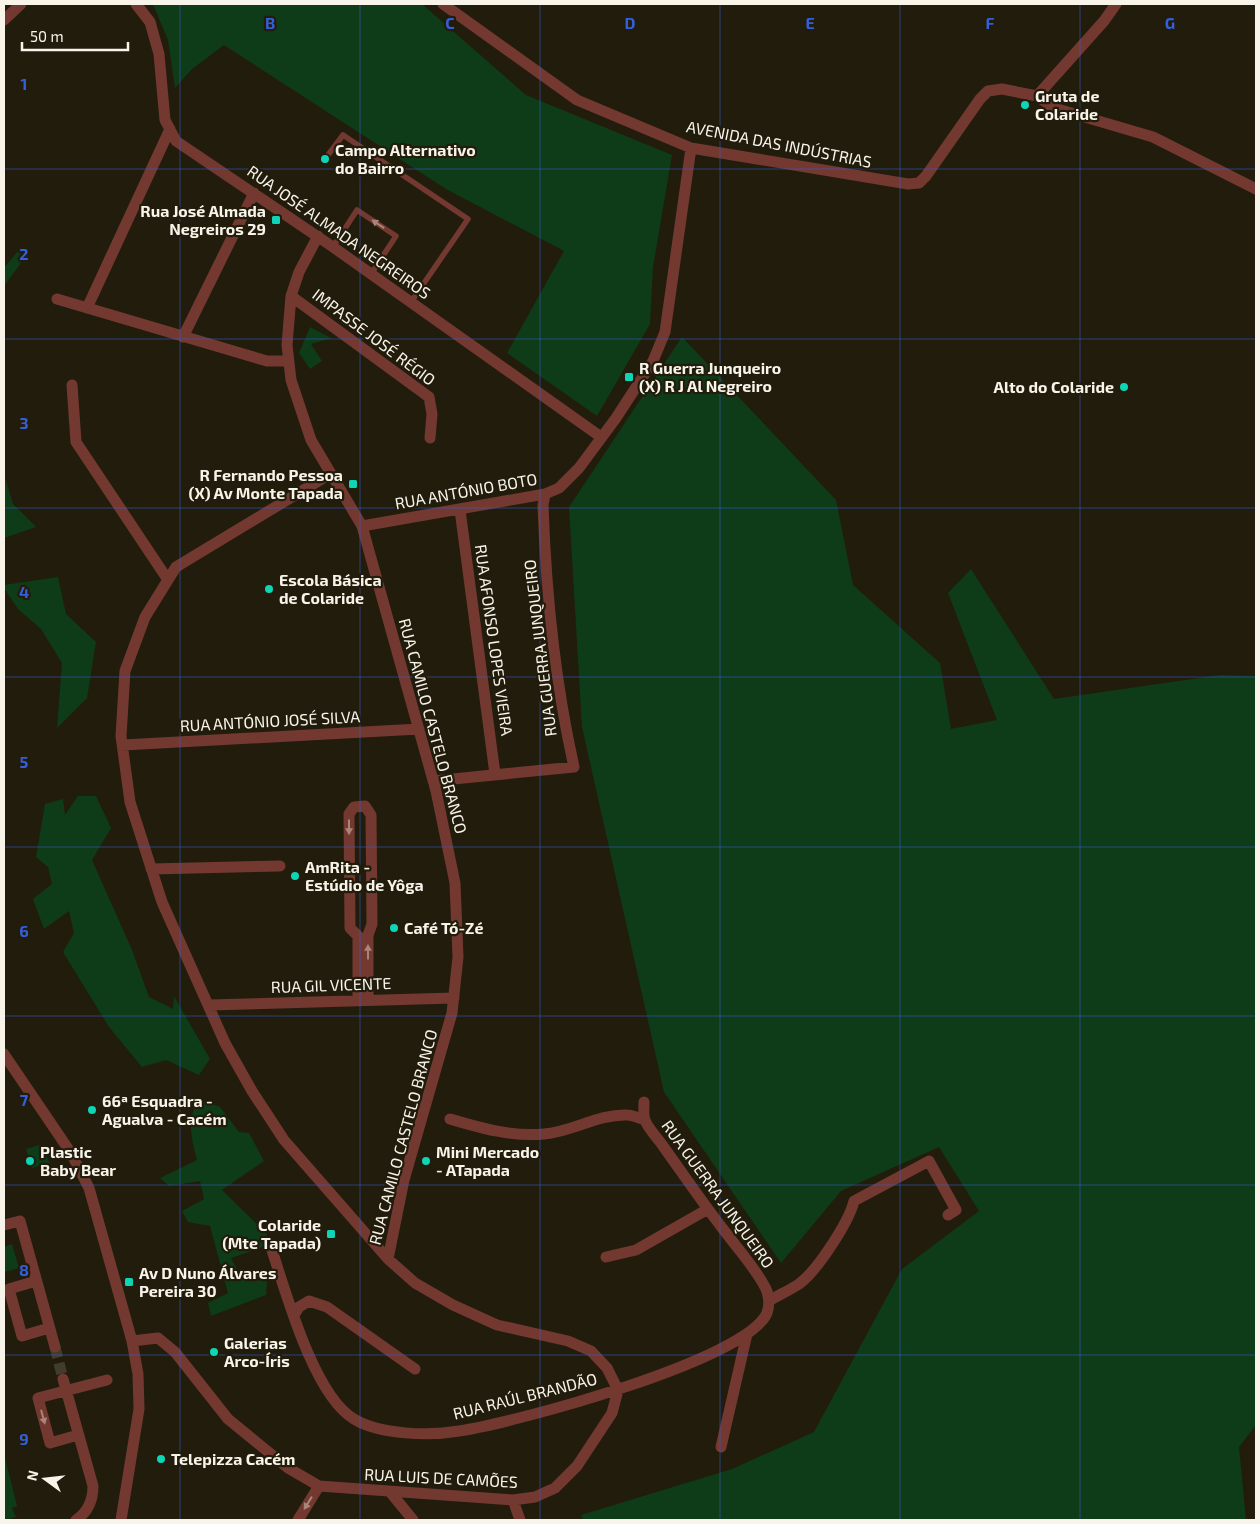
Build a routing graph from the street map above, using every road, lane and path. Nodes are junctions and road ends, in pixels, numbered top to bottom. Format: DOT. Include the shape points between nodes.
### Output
graph roads {
  1 [pos="21,4"];
  2 [pos="136,4"];
  3 [pos="443,4"];
  4 [pos="1116,4"];
  5 [pos="4,20"];
  6 [pos="1037,96"];
  7 [pos="170,129"];
  8 [pos="691,148"];
  9 [pos="325,159"];
  10 [pos="1256,189"];
  11 [pos="254,193"];
  12 [pos="318,236"];
  13 [pos="334,247"];
  14 [pos="371,274"];
  15 [pos="291,296"];
  16 [pos="57,299"];
  17 [pos="411,302"];
  18 [pos="87,308"];
  19 [pos="183,337"];
  20 [pos="288,361"];
  21 [pos="72,385"];
  22 [pos="601,437"];
  23 [pos="430,438"];
  24 [pos="330,474"];
  25 [pos="545,494"];
  26 [pos="460,510"];
  27 [pos="362,526"];
  28 [pos="168,580"];
  29 [pos="419,729"];
  30 [pos="122,745"];
  31 [pos="495,774"];
  32 [pos="434,781"];
  33 [pos="280,866"];
  34 [pos="151,869"];
  35 [pos="454,998"];
  36 [pos="363,1000"];
  37 [pos="209,1006"];
  38 [pos="4,1054"];
  39 [pos="644,1102"];
  40 [pos="450,1119"];
  41 [pos="645,1120"];
  42 [pos="708,1209"];
  43 [pos="948,1215"];
  44 [pos="4,1225"];
  45 [pos="270,1244"];
  46 [pos="606,1257"];
  47 [pos="388,1259"];
  48 [pos="36,1282"];
  49 [pos="769,1301"];
  50 [pos="294,1315"];
  51 [pos="49,1328"];
  52 [pos="747,1334"];
  53 [pos="132,1342"];
  54 [pos="55,1347"];
  55 [pos="415,1369"];
  56 [pos="107,1380"];
  57 [pos="64,1384"];
  58 [pos="618,1390"];
  59 [pos="78,1435"];
  60 [pos="721,1447"];
  61 [pos="319,1486"];
  62 [pos="391,1493"];
  63 [pos="513,1500"];
  64 [pos="76,1520"];
  65 [pos="121,1520"];
  66 [pos="298,1520"];
  67 [pos="413,1520"];
  68 [pos="520,1520"];
  1 -- 5 [label="street"];
  2 -- 7 [label="street, RUA JOSÉ ALMADA NEGREIROS" via="150,22 159,54 165,120"];
  3 -- 8 [label="street, AVENIDA DAS INDÚSTRIAS" via="577,100"];
  4 -- 6 [label="street"];
  6 -- 8 [label="street, AVENIDA DAS INDÚSTRIAS" via="1002,89 988,91 918,183 908,184"];
  6 -- 10 [label="street" via="1054,108 1153,137"];
  7 -- 11 [label="street, RUA JOSÉ ALMADA NEGREIROS" via="176,140"];
  7 -- 18 [label="street"];
  8 -- 22 [label="street, RUA ANTÓNIO BOTO" via="665,332 653,361"];
  9 -- 17 [label="lane" via="343,134 468,219"];
  11 -- 12 [label="street, RUA JOSÉ ALMADA NEGREIROS"];
  11 -- 19 [label="street"];
  12 -- 13 [label="street, RUA JOSÉ ALMADA NEGREIROS"];
  12 -- 15 [label="street, RUA CAMILO CASTELO BRANCO" via="299,272"];
  13 -- 14 [label="street, RUA JOSÉ ALMADA NEGREIROS"];
  14 -- 13 [label="lane, one-way" via="396,236 357,210"];
  14 -- 17 [label="street, RUA JOSÉ ALMADA NEGREIROS"];
  15 -- 20 [label="street, RUA CAMILO CASTELO BRANCO"];
  15 -- 23 [label="street, IMPASSE JOSÉ RÉGIO" via="429,397 432,414"];
  16 -- 18 [label="street"];
  17 -- 22 [label="street, RUA JOSÉ ALMADA NEGREIROS"];
  18 -- 19 [label="street"];
  19 -- 20 [label="street" via="268,361"];
  20 -- 24 [label="street, RUA CAMILO CASTELO BRANCO" via="310,440"];
  21 -- 28 [label="street" via="76,442"];
  22 -- 25 [label="street, RUA ANTÓNIO BOTO" via="579,468 559,488"];
  24 -- 27 [label="street, RUA CAMILO CASTELO BRANCO"];
  24 -- 28 [label="street" via="176,567"];
  25 -- 26 [label="street, RUA ANTÓNIO BOTO"];
  25 -- 31 [label="street, RUA GUERRA JUNQUEIRO" via="546,585 567,742 574,767"];
  26 -- 27 [label="street, RUA ANTÓNIO BOTO"];
  26 -- 31 [label="street, RUA AFONSO LOPES VIEIRA"];
  27 -- 29 [label="street, RUA CAMILO CASTELO BRANCO"];
  28 -- 30 [label="street" via="146,617 125,671"];
  29 -- 30 [label="street, RUA ANTÓNIO JOSÉ SILVA"];
  29 -- 32 [label="street, RUA CAMILO CASTELO BRANCO"];
  30 -- 34 [label="street" via="130,802"];
  31 -- 32 [label="street"];
  32 -- 35 [label="street, RUA CAMILO CASTELO BRANCO" via="455,882 458,957"];
  33 -- 34 [label="street"];
  34 -- 37 [label="street" via="162,902"];
  35 -- 36 [label="street, RUA GIL VICENTE"];
  35 -- 47 [label="street, RUA CAMILO CASTELO BRANCO" via="441,1055 404,1180"];
  36 -- 36 [label="street, one-way" via="368,935 372,924 371,815 365,806 354,807 349,814 350,928 358,936"];
  36 -- 37 [label="street, RUA GIL VICENTE"];
  37 -- 47 [label="street" via="252,1091 284,1140"];
  38 -- 53 [label="street" via="71,1153 89,1188"];
  39 -- 41 [label="street, RUA GUERRA JUNQUEIRO"];
  40 -- 41 [label="street" via="510,1134 545,1134 628,1114"];
  41 -- 42 [label="street, RUA GUERRA JUNQUEIRO"];
  42 -- 46 [label="street" via="636,1250"];
  42 -- 49 [label="street, RUA GUERRA JUNQUEIRO" via="757,1274"];
  43 -- 49 [label="street" via="956,1210 929,1162 854,1201 844,1225 810,1274"];
  44 -- 48 [label="street" via="20,1221"];
  45 -- 50 [label="street, RUA RAÚL BRANDÃO"];
  47 -- 58 [label="street" via="415,1283 498,1325 568,1341 591,1351 607,1368"];
  48 -- 51 [label="street"];
  48 -- 51 [label="street" via="9,1289 22,1336"];
  49 -- 52 [label="street" via="767,1313"];
  50 -- 55 [label="street" via="309,1301 328,1307"];
  50 -- 58 [label="street, RUA RAÚL BRANDÃO" via="306,1351 335,1401 353,1419 372,1427 413,1432 458,1432"];
  51 -- 54 [label="street"];
  52 -- 58 [label="street" via="712,1355"];
  52 -- 60 [label="street"];
  53 -- 61 [label="street, RUA LUIS DE CAMÕES" via="158,1338 228,1419 288,1468"];
  53 -- 65 [label="street" via="138,1374 139,1409"];
  56 -- 57 [label="street"];
  57 -- 59 [label="street"];
  57 -- 59 [label="street, one-way" via="38,1398 47,1434 50,1443"];
  58 -- 63 [label="street, RUA LUIS DE CAMÕES" via="612,1413 577,1466 555,1488 535,1497"];
  59 -- 64 [label="street" via="93,1493 87,1511"];
  61 -- 62 [label="street, RUA LUIS DE CAMÕES"];
  61 -- 66 [label="street, one-way"];
  62 -- 63 [label="street, RUA LUIS DE CAMÕES"];
  62 -- 67 [label="street"];
  63 -- 68 [label="street"];
}
